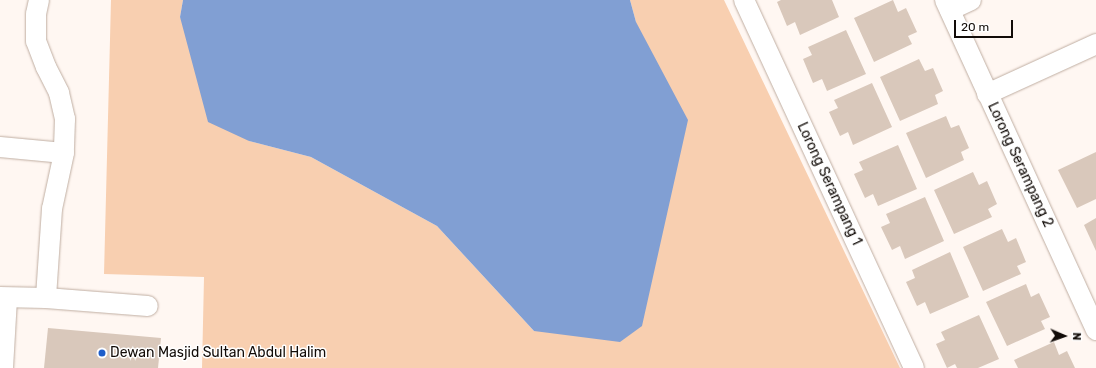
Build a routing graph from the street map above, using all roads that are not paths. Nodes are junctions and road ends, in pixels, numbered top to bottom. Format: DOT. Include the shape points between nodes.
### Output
graph roads {
  1 [pos="39,0"];
  2 [pos="744,0"];
  3 [pos="971,0"];
  4 [pos="947,5"];
  5 [pos="1096,44"];
  6 [pos="987,94"];
  7 [pos="0,147"];
  8 [pos="64,153"];
  9 [pos="4,298"];
  10 [pos="46,298"];
  11 [pos="148,306"];
  12 [pos="1096,330"];
  13 [pos="3,368"];
  14 [pos="914,368"];
  1 -- 8 [label="street" via="36,41 59,93 65,119"];
  2 -- 14 [label="street, Lorong Serampang 1"];
  3 -- 4 [label="street"];
  4 -- 6 [label="street, Lorong Serampang 2"];
  5 -- 6 [label="street"];
  6 -- 12 [label="street, Lorong Serampang 2"];
  7 -- 8 [label="street"];
  8 -- 10 [label="street" via="52,209"];
  9 -- 10 [label="street"];
  9 -- 13 [label="street"];
  10 -- 11 [label="street"];
}
